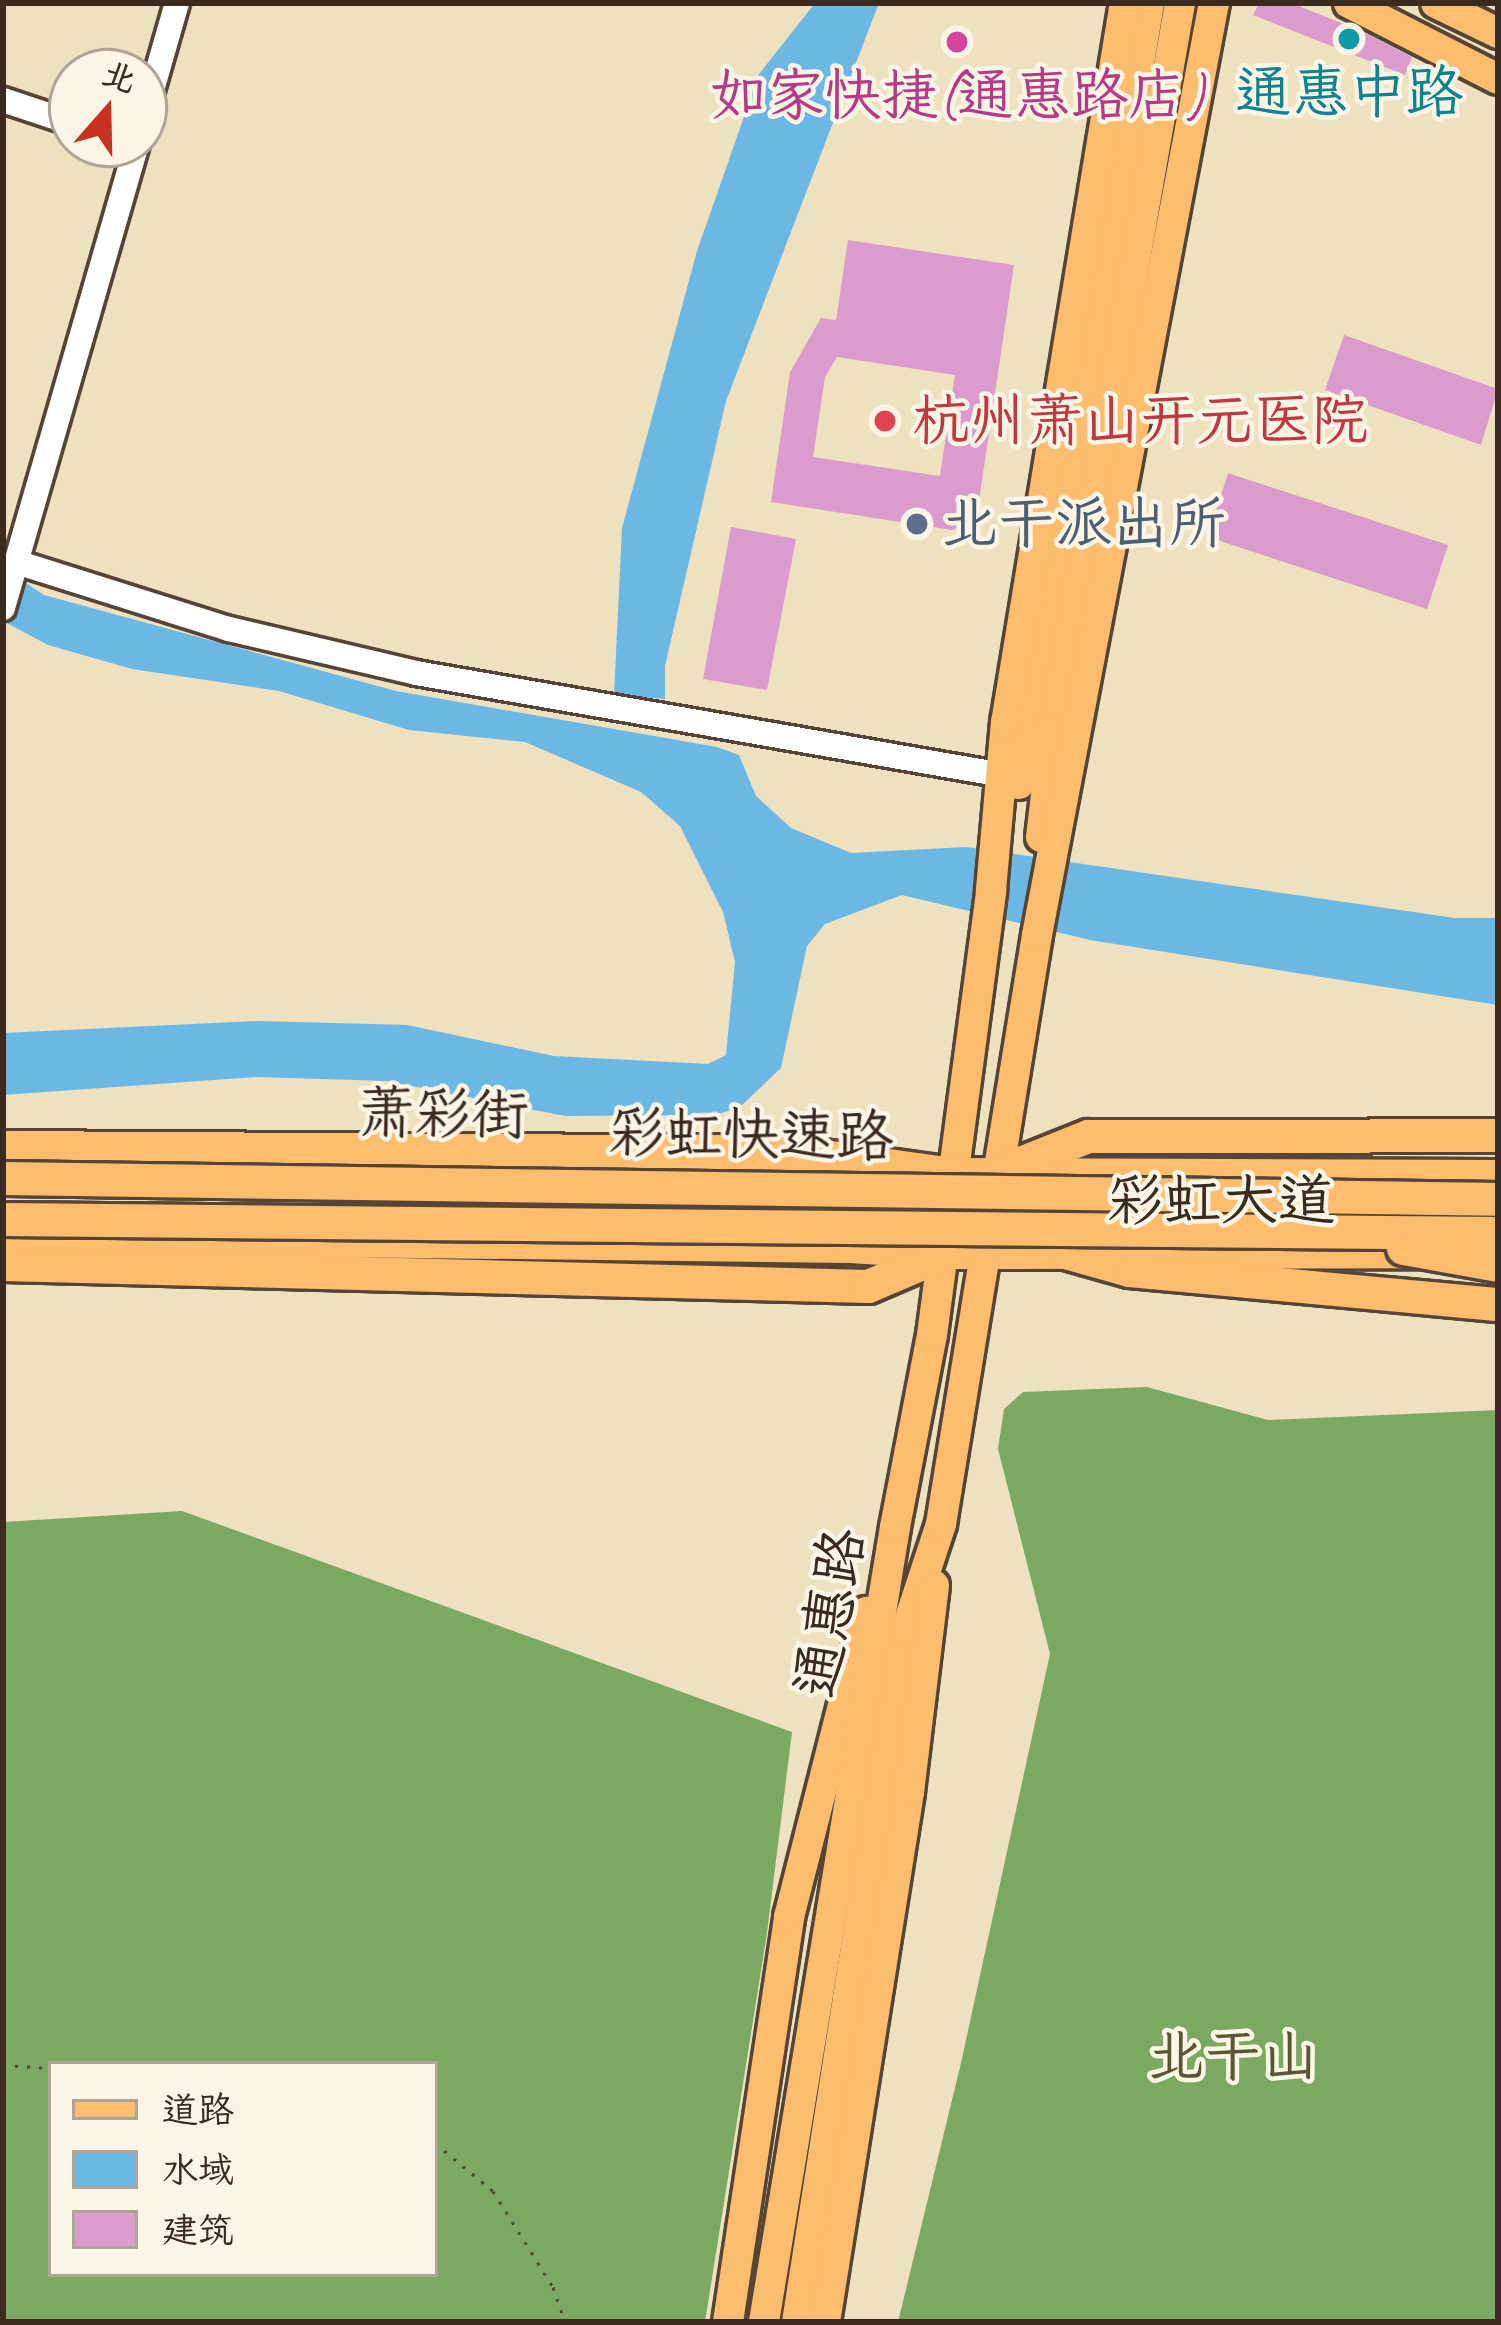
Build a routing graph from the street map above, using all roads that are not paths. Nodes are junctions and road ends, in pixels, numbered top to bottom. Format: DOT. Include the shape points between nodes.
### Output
graph roads {
  1 [pos="177,3"];
  2 [pos="1125,3"];
  3 [pos="1149,3"];
  4 [pos="1180,3"];
  5 [pos="1214,3"];
  6 [pos="1348,3"];
  7 [pos="1436,3"];
  8 [pos="1498,33"];
  9 [pos="164,48"];
  10 [pos="1498,79"];
  11 [pos="3,100"];
  12 [pos="48,115"];
  13 [pos="129,168"];
  14 [pos="16,562"];
  15 [pos="3,608"];
  16 [pos="1003,775"];
  17 [pos="1044,897"];
  18 [pos="989,905"];
  19 [pos="1485,1135"];
  20 [pos="3,1147"];
  21 [pos="3,1158"];
  22 [pos="1000,1171"];
  23 [pos="952,1174"];
  24 [pos="1498,1175"];
  25 [pos="3,1178"];
  26 [pos="1498,1186"];
  27 [pos="1404,1198"];
  28 [pos="1498,1199"];
  29 [pos="3,1219"];
  30 [pos="1306,1230"];
  31 [pos="1498,1233"];
  32 [pos="3,1238"];
  33 [pos="987,1251"];
  34 [pos="1062,1251"];
  35 [pos="943,1254"];
  36 [pos="1498,1254"];
  37 [pos="3,1264"];
  38 [pos="1498,1265"];
  39 [pos="1498,1304"];
  40 [pos="940,1524"];
  41 [pos="895,1527"];
  42 [pos="728,2322"];
  43 [pos="764,2322"];
  44 [pos="797,2322"];
  45 [pos="825,2322"];
  1 -- 9 [label="street"];
  2 -- 16 [label="main road"];
  3 -- 18 [label="main road" via="1013,820"];
  4 -- 17 [label="main road" via="1050,749 1040,815"];
  5 -- 17 [label="main road"];
  6 -- 10 [label="main road"];
  7 -- 8 [label="main road"];
  11 -- 12 [label="street"];
  13 -- 14 [label="street"];
  14 -- 15 [label="street"];
  14 -- 16 [label="street" via="229,629 416,673"];
  16 -- 18 [label="main road"];
  17 -- 22 [label="main road, 通惠路"];
  18 -- 23 [label="main road, 通惠路"];
  19 -- 22 [label="highway" via="1088,1136"];
  20 -- 23 [label="highway" via="795,1152"];
  21 -- 23 [label="main road, 萧彩街"];
  22 -- 23 [label="main road, 彩虹大道"];
  22 -- 24 [label="main road, 彩虹大道"];
  22 -- 33 [label="main road, 通惠路"];
  23 -- 35 [label="main road, 通惠路"];
  25 -- 27 [label="highway, 彩虹快速路, bridge"];
  26 -- 27 [label="highway, bridge"];
  27 -- 28 [label="highway, 彩虹快速路, bridge"];
  29 -- 30 [label="highway, 彩虹快速路, bridge"];
  30 -- 31 [label="highway, 彩虹快速路, bridge"];
  30 -- 38 [label="highway, bridge"];
  32 -- 35 [label="main road"];
  33 -- 34 [label="main road, 彩虹大道"];
  33 -- 35 [label="main road, 彩虹大道"];
  33 -- 40 [label="main road, 通惠路"];
  34 -- 36 [label="main road, 彩虹大道"];
  34 -- 39 [label="highway" via="1129,1270"];
  35 -- 37 [label="highway" via="868,1286"];
  35 -- 41 [label="main road, 通惠路"];
  40 -- 44 [label="main road, 通惠路" via="906,1630"];
  40 -- 45 [label="main road" via="909,1792"];
  41 -- 42 [label="main road" via="842,1696 789,1917"];
  41 -- 43 [label="main road, 通惠路"];
}
